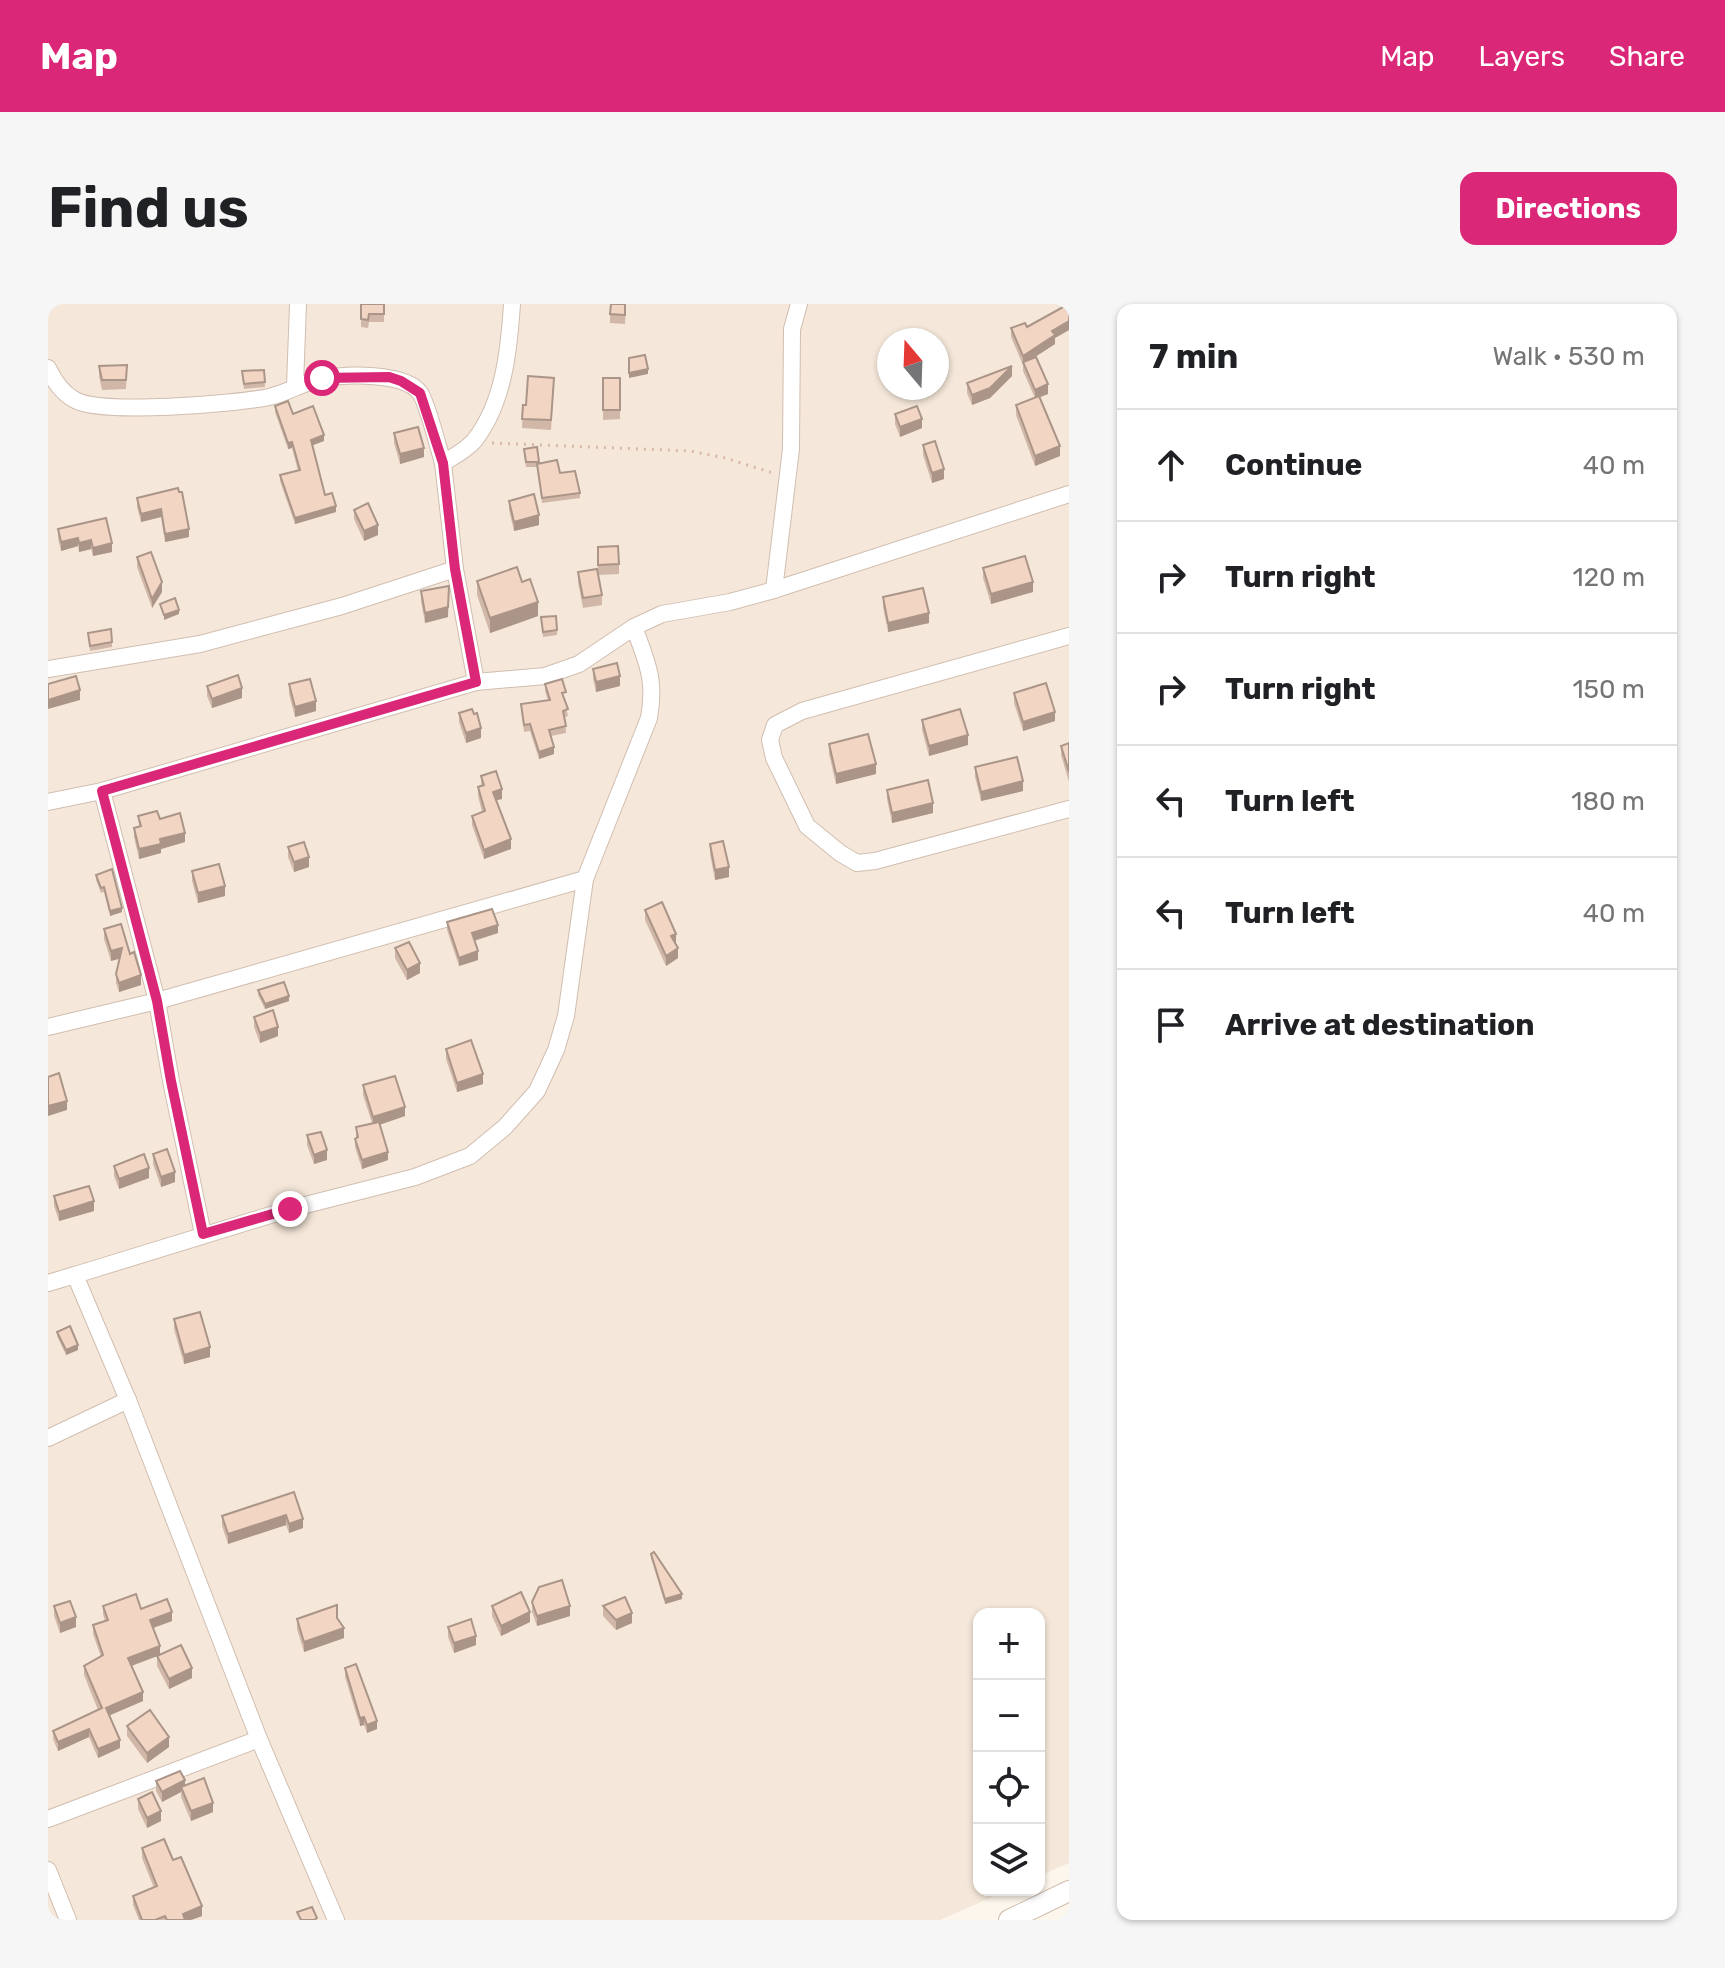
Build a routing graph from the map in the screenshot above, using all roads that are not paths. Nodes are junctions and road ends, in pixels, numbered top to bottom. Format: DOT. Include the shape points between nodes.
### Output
graph roads {
  1 [pos="298,304"];
  2 [pos="512,304"];
  3 [pos="799,304"];
  4 [pos="48,368"];
  5 [pos="295,386"];
  6 [pos="443,463"];
  7 [pos="1069,494"];
  8 [pos="455,569"];
  9 [pos="774,590"];
  10 [pos="634,627"];
  11 [pos="1069,636"];
  12 [pos="48,669"];
  13 [pos="476,682"];
  14 [pos="102,791"];
  15 [pos="48,802"];
  16 [pos="1069,809"];
  17 [pos="585,879"];
  18 [pos="157,1001"];
  19 [pos="48,1027"];
  20 [pos="203,1234"];
  21 [pos="75,1275"];
  22 [pos="48,1283"];
  23 [pos="128,1400"];
  24 [pos="48,1438"];
  25 [pos="259,1739"];
  26 [pos="48,1819"];
  27 [pos="48,1870"];
  28 [pos="1069,1891"];
  29 [pos="68,1920"];
  30 [pos="336,1920"];
  31 [pos="1009,1920"];
  1 -- 5 [label="street"];
  2 -- 6 [label="street" via="509,345 493,408 473,442"];
  3 -- 9 [label="street" via="792,329 791,449"];
  4 -- 5 [label="street" via="55,383 76,401 105,406 170,407 268,397"];
  5 -- 6 [label="street" via="322,378 401,381 420,393"];
  6 -- 8 [label="street"];
  7 -- 9 [label="street"];
  8 -- 12 [label="street" via="200,644"];
  8 -- 13 [label="street"];
  9 -- 10 [label="street" via="662,614"];
  10 -- 13 [label="street" via="579,664 545,676"];
  10 -- 17 [label="street" via="654,692 649,718"];
  11 -- 16 [label="street" via="802,711 775,725 770,740 807,826 857,863"];
  13 -- 14 [label="street"];
  14 -- 15 [label="street"];
  14 -- 18 [label="street"];
  17 -- 18 [label="street"];
  17 -- 20 [label="street" via="566,1016 556,1050 537,1091 505,1127 470,1156 415,1177"];
  18 -- 19 [label="street"];
  18 -- 20 [label="street"];
  20 -- 21 [label="street"];
  21 -- 22 [label="street"];
  21 -- 23 [label="street"];
  23 -- 24 [label="street"];
  23 -- 25 [label="street"];
  25 -- 26 [label="street"];
  25 -- 30 [label="street"];
  27 -- 29 [label="street"];
  28 -- 31 [label="street"];
}
